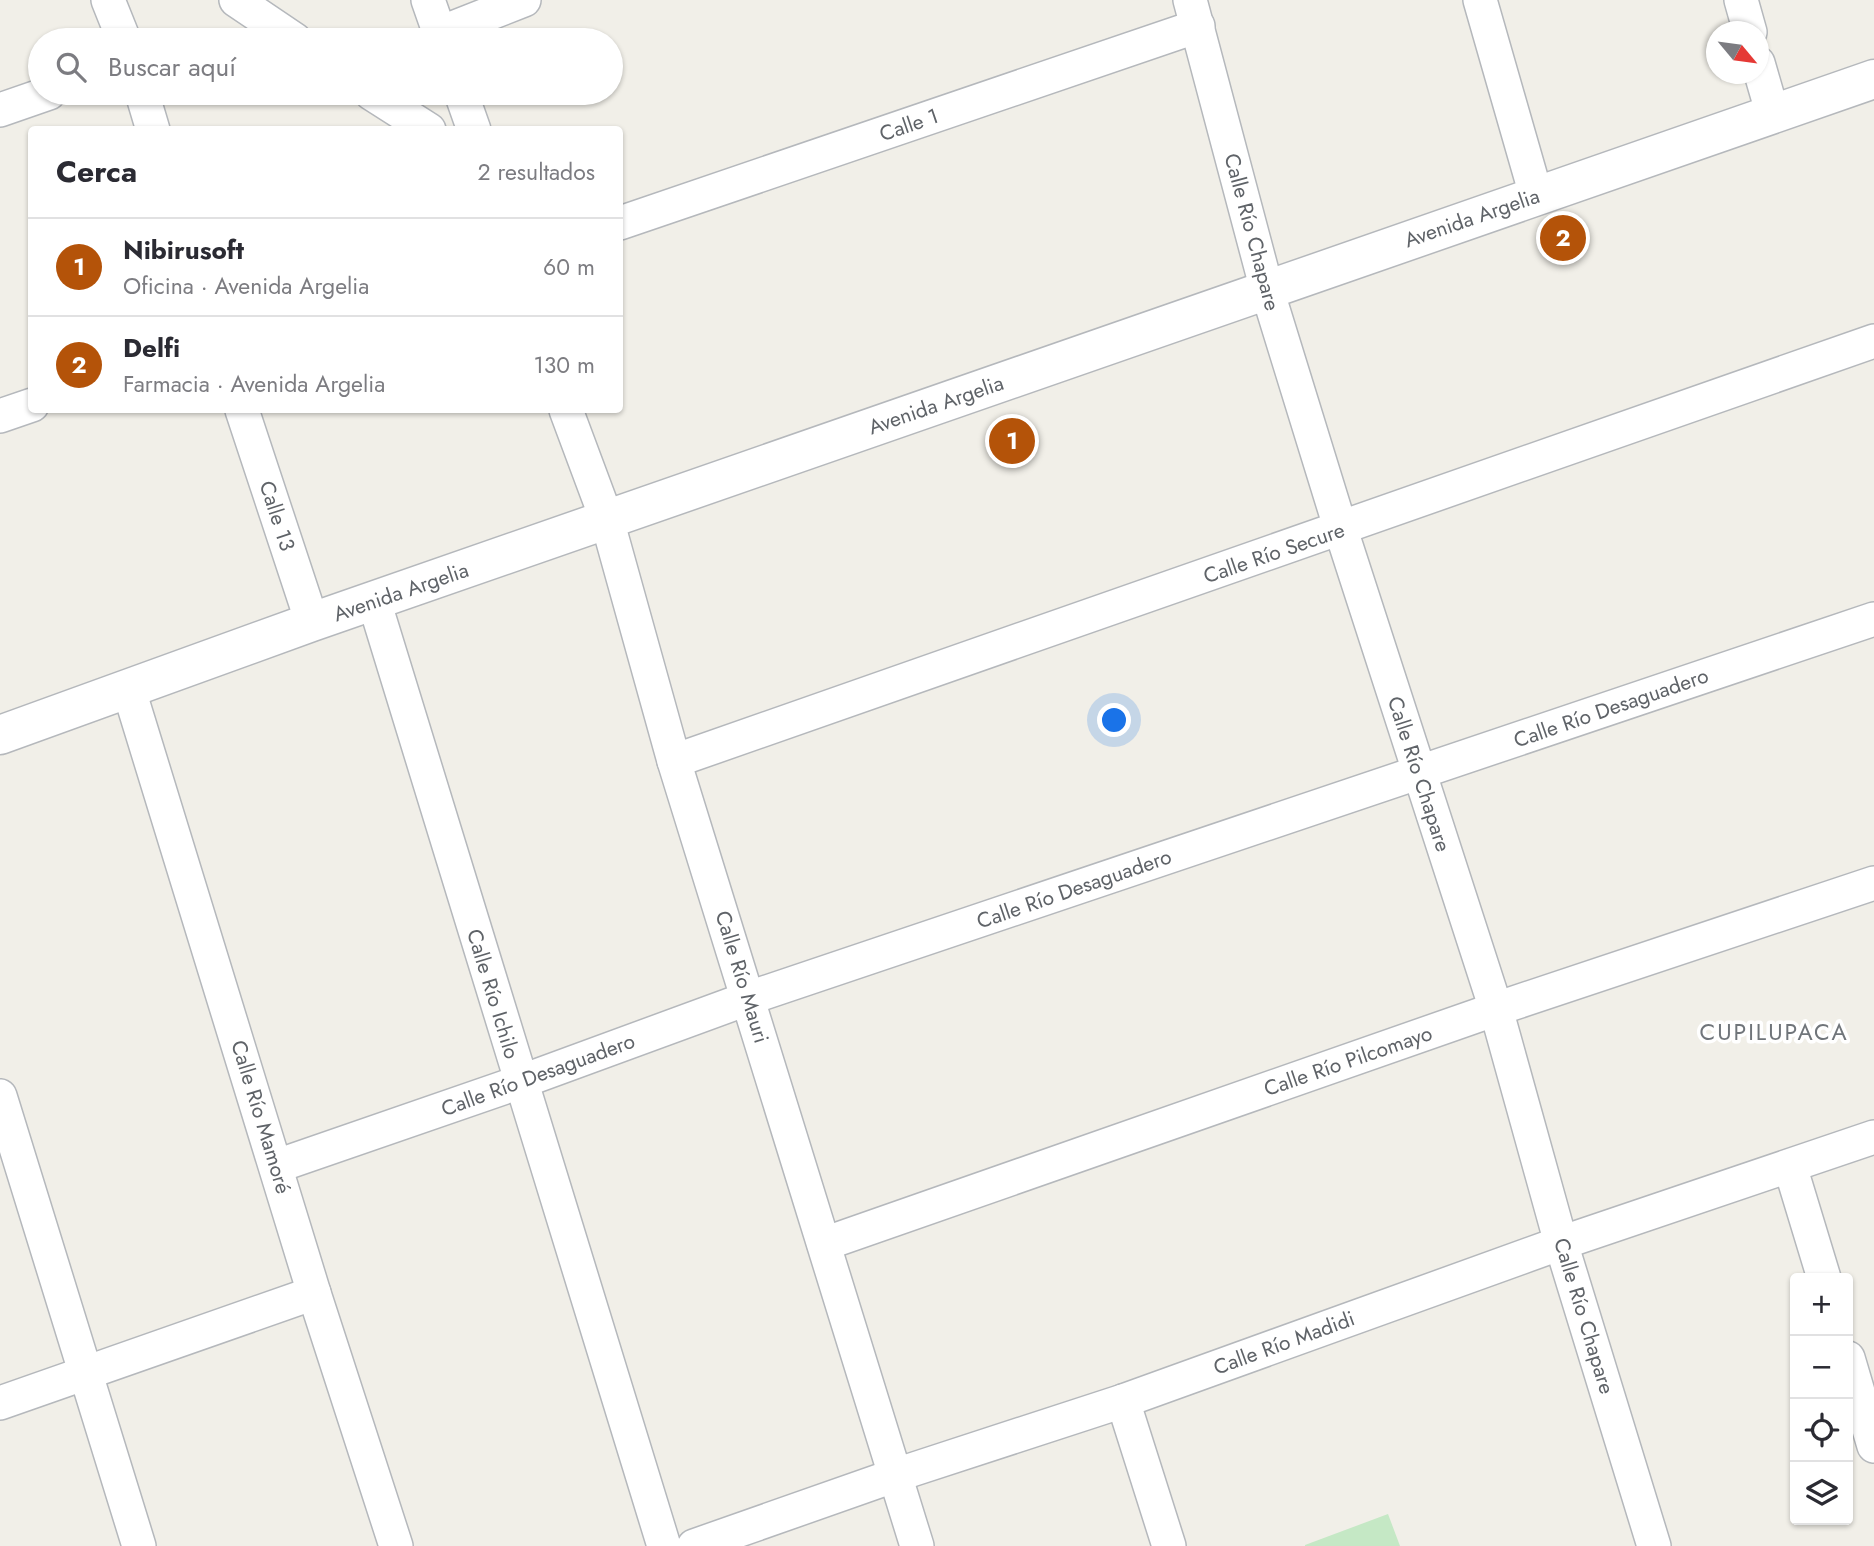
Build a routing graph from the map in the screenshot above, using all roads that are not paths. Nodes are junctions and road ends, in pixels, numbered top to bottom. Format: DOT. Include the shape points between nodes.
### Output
graph roads {
  1 [pos="108,0"];
  2 [pos="236,0"];
  3 [pos="428,0"];
  4 [pos="524,0"];
  5 [pos="1480,0"];
  6 [pos="1741,0"];
  7 [pos="1194,13"];
  8 [pos="1747,21"];
  9 [pos="119,28"];
  10 [pos="277,28"];
  11 [pos="438,28"];
  12 [pos="459,28"];
  13 [pos="1874,79"];
  14 [pos="1765,84"];
  15 [pos="28,100"];
  16 [pos="146,105"];
  17 [pos="390,105"];
  18 [pos="465,105"];
  19 [pos="0,110"];
  20 [pos="1773,115"];
  21 [pos="152,126"];
  22 [pos="423,126"];
  23 [pos="473,126"];
  24 [pos="1536,195"];
  25 [pos="623,222"];
  26 [pos="1267,290"];
  27 [pos="1874,341"];
  28 [pos="28,406"];
  29 [pos="243,413"];
  30 [pos="567,413"];
  31 [pos="0,416"];
  32 [pos="607,520"];
  33 [pos="1340,530"];
  34 [pos="374,601"];
  35 [pos="1874,618"];
  36 [pos="312,622"];
  37 [pos="128,687"];
  38 [pos="0,735"];
  39 [pos="674,761"];
  40 [pos="1419,773"];
  41 [pos="1874,883"];
  42 [pos="749,998"];
  43 [pos="1496,1009"];
  44 [pos="520,1082"];
  45 [pos="0,1096"];
  46 [pos="1874,1137"];
  47 [pos="276,1166"];
  48 [pos="1790,1166"];
  49 [pos="1561,1243"];
  50 [pos="824,1244"];
  51 [pos="1822,1273"];
  52 [pos="314,1293"];
  53 [pos="86,1375"];
  54 [pos="1853,1375"];
  55 [pos="1123,1401"];
  56 [pos="0,1403"];
  57 [pos="1874,1446"];
  58 [pos="896,1475"];
  59 [pos="139,1546"];
  60 [pos="396,1546"];
  61 [pos="664,1546"];
  62 [pos="694,1546"];
  63 [pos="917,1546"];
  64 [pos="1169,1546"];
  65 [pos="1654,1546"];
  1 -- 9 [label="street"];
  2 -- 10 [label="street"];
  3 -- 11 [label="street"];
  4 -- 12 [label="street"];
  5 -- 24 [label="street"];
  6 -- 8 [label="street"];
  7 -- 25 [label="street, Calle 1"];
  7 -- 26 [label="street, Calle Río Chapare"];
  13 -- 20 [label="street, Avenida Argelia"];
  14 -- 20 [label="street"];
  15 -- 19 [label="street"];
  16 -- 21 [label="street"];
  17 -- 22 [label="street"];
  18 -- 23 [label="street"];
  20 -- 24 [label="street, Avenida Argelia"];
  24 -- 26 [label="street, Avenida Argelia"];
  26 -- 32 [label="street, Avenida Argelia"];
  26 -- 33 [label="street, Calle Río Chapare"];
  27 -- 33 [label="street, Calle Río Secure"];
  28 -- 31 [label="street"];
  29 -- 36 [label="street, Calle 13"];
  30 -- 32 [label="street, Calle Río Mauri"];
  32 -- 34 [label="street, Avenida Argelia"];
  32 -- 39 [label="street, Calle Río Mauri"];
  33 -- 39 [label="street, Calle Río Secure"];
  33 -- 40 [label="street, Calle Río Chapare"];
  34 -- 36 [label="street, Avenida Argelia"];
  34 -- 44 [label="street, Calle Río Ichilo"];
  35 -- 40 [label="street, Calle Río Desaguadero"];
  36 -- 37 [label="street, Avenida Argelia"];
  37 -- 38 [label="street, Avenida Argelia"];
  37 -- 47 [label="street, Calle Río Mamoré"];
  39 -- 42 [label="street, Calle Río Mauri"];
  40 -- 42 [label="street, Calle Río Desaguadero"];
  40 -- 43 [label="street, Calle Río Chapare"];
  41 -- 43 [label="street, Calle Río Pilcomayo"];
  42 -- 44 [label="street, Calle Río Desaguadero"];
  42 -- 50 [label="street, Calle Río Mauri"];
  43 -- 49 [label="street, Calle Río Chapare"];
  43 -- 50 [label="street, Calle Río Pilcomayo"];
  44 -- 47 [label="street, Calle Río Desaguadero"];
  44 -- 61 [label="street, Calle Río Ichilo"];
  45 -- 53 [label="street"];
  46 -- 48 [label="street, Calle Río Madidi"];
  47 -- 52 [label="street, Calle Río Mamoré"];
  48 -- 49 [label="street, Calle Río Madidi"];
  48 -- 51 [label="street"];
  49 -- 55 [label="street, Calle Río Madidi"];
  49 -- 65 [label="street, Calle Río Chapare"];
  50 -- 58 [label="street, Calle Río Mauri"];
  52 -- 53 [label="street"];
  52 -- 60 [label="street, Calle Río Mamoré"];
  53 -- 56 [label="street"];
  53 -- 59 [label="street"];
  54 -- 57 [label="street"];
  55 -- 58 [label="street, Calle Río Madidi"];
  55 -- 64 [label="street"];
  58 -- 62 [label="street, Calle Río Madidi"];
  58 -- 63 [label="street, Calle Río Mauri"];
}
